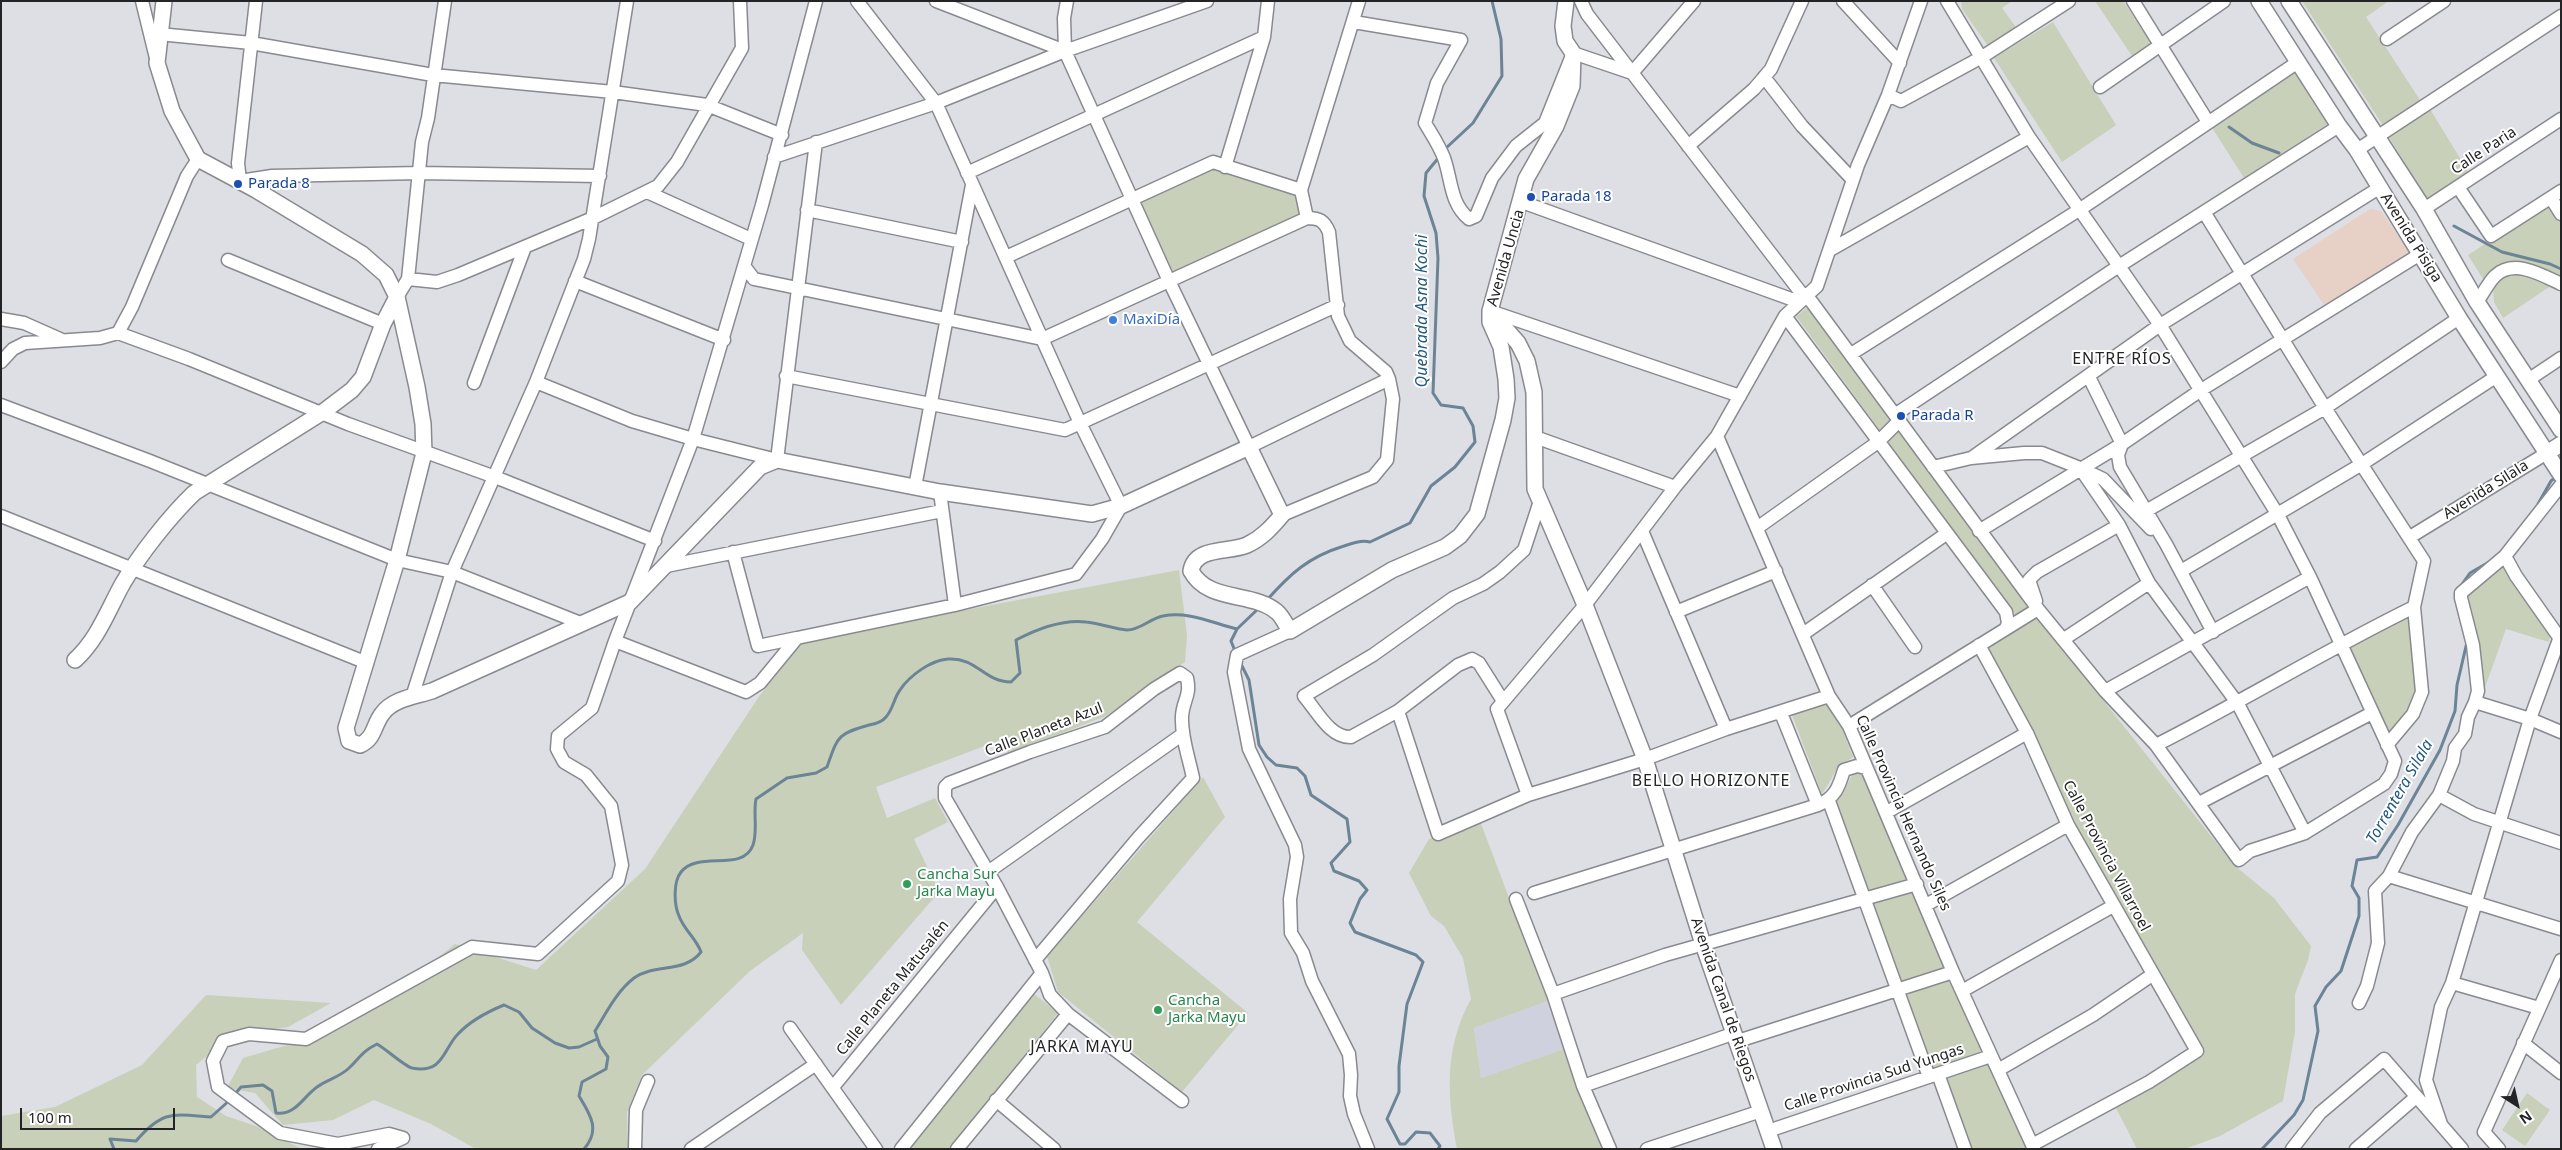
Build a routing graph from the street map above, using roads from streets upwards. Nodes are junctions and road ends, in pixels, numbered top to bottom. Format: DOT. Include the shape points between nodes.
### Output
graph roads {
  1 [pos="142,1"];
  2 [pos="164,1"];
  3 [pos="256,1"];
  4 [pos="445,1"];
  5 [pos="627,1"];
  6 [pos="740,1"];
  7 [pos="816,1"];
  8 [pos="857,1"];
  9 [pos="936,1"];
  10 [pos="1067,1"];
  11 [pos="1206,1"];
  12 [pos="1268,1"];
  13 [pos="1359,1"];
  14 [pos="1566,1"];
  15 [pos="1581,1"];
  16 [pos="1694,1"];
  17 [pos="1802,1"];
  18 [pos="1843,1"];
  19 [pos="1921,1"];
  20 [pos="1946,1"];
  21 [pos="2068,1"];
  22 [pos="2133,1"];
  23 [pos="2224,1"];
  24 [pos="2259,1"];
  25 [pos="2289,1"];
  26 [pos="2444,1"];
  27 [pos="2561,16"];
  28 [pos="1354,22"];
  29 [pos="159,34"];
  30 [pos="1264,37"];
  31 [pos="2387,39"];
  32 [pos="251,43"];
  33 [pos="2160,45"];
  34 [pos="1065,51"];
  35 [pos="1573,54"];
  36 [pos="1982,57"];
  37 [pos="2298,62"];
  38 [pos="158,63"];
  39 [pos="1900,63"];
  40 [pos="1632,73"];
  41 [pos="434,75"];
  42 [pos="1764,77"];
  43 [pos="2100,87"];
  44 [pos="612,92"];
  45 [pos="1888,96"];
  46 [pos="936,103"];
  47 [pos="708,105"];
  48 [pos="1096,115"];
  49 [pos="2561,119"];
  50 [pos="2208,122"];
  51 [pos="2339,126"];
  52 [pos="782,135"];
  53 [pos="2029,137"];
  54 [pos="2378,137"];
  55 [pos="816,142"];
  56 [pos="1688,146"];
  57 [pos="2357,150"];
  58 [pos="774,157"];
  59 [pos="198,159"];
  60 [pos="1225,167"];
  61 [pos="420,173"];
  62 [pos="600,176"];
  63 [pos="970,179"];
  64 [pos="1853,180"];
  65 [pos="240,181"];
  66 [pos="2458,187"];
  67 [pos="2380,188"];
  68 [pos="1301,190"];
  69 [pos="647,192"];
  70 [pos="2556,195"];
  71 [pos="1131,199"];
  72 [pos="1522,202"];
  73 [pos="2424,209"];
  74 [pos="807,210"];
  75 [pos="2079,210"];
  76 [pos="2204,212"];
  77 [pos="2561,214"];
  78 [pos="593,218"];
  79 [pos="1307,218"];
  80 [pos="751,239"];
  81 [pos="962,242"];
  82 [pos="525,247"];
  83 [pos="1830,250"];
  84 [pos="2422,254"];
  85 [pos="1006,257"];
  86 [pos="228,260"];
  87 [pos="744,266"];
  88 [pos="2119,266"];
  89 [pos="2241,272"];
  90 [pos="408,279"];
  91 [pos="575,281"];
  92 [pos="1169,281"];
  93 [pos="2560,285"];
  94 [pos="798,290"];
  95 [pos="397,297"];
  96 [pos="1808,299"];
  97 [pos="2477,302"];
  98 [pos="1338,304"];
  99 [pos="1490,311"];
  100 [pos="1785,316"];
  101 [pos="2459,318"];
  102 [pos="1,320"];
  103 [pos="947,320"];
  104 [pos="383,324"];
  105 [pos="2160,326"];
  106 [pos="118,333"];
  107 [pos="1042,339"];
  108 [pos="2284,339"];
  109 [pos="62,340"];
  110 [pos="724,340"];
  111 [pos="1850,354"];
  112 [pos="2561,358"];
  113 [pos="1,362"];
  114 [pos="1210,364"];
  115 [pos="786,376"];
  116 [pos="2497,376"];
  117 [pos="2089,377"];
  118 [pos="1389,380"];
  119 [pos="2528,380"];
  120 [pos="536,382"];
  121 [pos="474,383"];
  122 [pos="2201,390"];
  123 [pos="1740,396"];
  124 [pos="1,405"];
  125 [pos="931,405"];
  126 [pos="2325,408"];
  127 [pos="323,412"];
  128 [pos="1898,417"];
  129 [pos="1080,423"];
  130 [pos="2561,430"];
  131 [pos="1535,436"];
  132 [pos="1717,436"];
  133 [pos="693,439"];
  134 [pos="1878,442"];
  135 [pos="2122,444"];
  136 [pos="2561,444"];
  137 [pos="1250,447"];
  138 [pos="424,453"];
  139 [pos="2547,453"];
  140 [pos="2241,456"];
  141 [pos="1971,458"];
  142 [pos="777,460"];
  143 [pos="2362,464"];
  144 [pos="1933,467"];
  145 [pos="2080,468"];
  146 [pos="2561,475"];
  147 [pos="495,477"];
  148 [pos="207,484"];
  149 [pos="2561,485"];
  150 [pos="1675,486"];
  151 [pos="915,487"];
  152 [pos="940,492"];
  153 [pos="1540,501"];
  154 [pos="1121,506"];
  155 [pos="942,511"];
  156 [pos="2146,511"];
  157 [pos="1282,515"];
  158 [pos="2278,515"];
  159 [pos="1,516"];
  160 [pos="2119,525"];
  161 [pos="1757,528"];
  162 [pos="1642,531"];
  163 [pos="1979,531"];
  164 [pos="1946,534"];
  165 [pos="2410,537"];
  166 [pos="655,540"];
  167 [pos="2166,544"];
  168 [pos="733,552"];
  169 [pos="2505,556"];
  170 [pos="397,560"];
  171 [pos="666,566"];
  172 [pos="132,570"];
  173 [pos="2181,571"];
  174 [pos="452,572"];
  175 [pos="1776,572"];
  176 [pos="2310,577"];
  177 [pos="2150,583"];
  178 [pos="1872,585"];
  179 [pos="630,602"];
  180 [pos="955,605"];
  181 [pos="1585,605"];
  182 [pos="2414,608"];
  183 [pos="2038,609"];
  184 [pos="1676,612"];
  185 [pos="583,624"];
  186 [pos="2006,628"];
  187 [pos="1290,631"];
  188 [pos="2213,632"];
  189 [pos="1803,634"];
  190 [pos="2560,637"];
  191 [pos="797,638"];
  192 [pos="2064,639"];
  193 [pos="615,641"];
  194 [pos="2193,644"];
  195 [pos="2341,644"];
  196 [pos="1979,645"];
  197 [pos="1915,647"];
  198 [pos="75,660"];
  199 [pos="367,662"];
  200 [pos="2105,691"];
  201 [pos="1829,696"];
  202 [pos="412,697"];
  203 [pos="1503,701"];
  204 [pos="2475,702"];
  205 [pos="2238,704"];
  206 [pos="1398,711"];
  207 [pos="1781,712"];
  208 [pos="2372,712"];
  209 [pos="2530,719"];
  210 [pos="1849,726"];
  211 [pos="1726,729"];
  212 [pos="2561,732"];
  213 [pos="2026,733"];
  214 [pos="1183,734"];
  215 [pos="2156,745"];
  216 [pos="2387,745"];
  217 [pos="1645,759"];
  218 [pos="2269,767"];
  219 [pos="1866,768"];
  220 [pos="1528,795"];
  221 [pos="2439,795"];
  222 [pos="1824,803"];
  223 [pos="2199,803"];
  224 [pos="1887,812"];
  225 [pos="2501,824"];
  226 [pos="2068,825"];
  227 [pos="2305,832"];
  228 [pos="2561,842"];
  229 [pos="1675,850"];
  230 [pos="988,872"];
  231 [pos="2389,876"];
  232 [pos="1916,884"];
  233 [pos="997,887"];
  234 [pos="1534,893"];
  235 [pos="1516,899"];
  236 [pos="1865,900"];
  237 [pos="2476,904"];
  238 [pos="1926,905"];
  239 [pos="2113,906"];
  240 [pos="2561,928"];
  241 [pos="1703,944"];
  242 [pos="1035,960"];
  243 [pos="2561,960"];
  244 [pos="1954,972"];
  245 [pos="1042,973"];
  246 [pos="2152,975"];
  247 [pos="2452,983"];
  248 [pos="1898,991"];
  249 [pos="1962,991"];
  250 [pos="1553,994"];
  251 [pos="2359,1003"];
  252 [pos="2539,1008"];
  253 [pos="1068,1014"];
  254 [pos="790,1028"];
  255 [pos="1736,1037"];
  256 [pos="2523,1044"];
  257 [pos="1992,1056"];
  258 [pos="816,1064"];
  259 [pos="1998,1070"];
  260 [pos="2561,1073"];
  261 [pos="1934,1075"];
  262 [pos="648,1081"];
  263 [pos="1583,1086"];
  264 [pos="832,1087"];
  265 [pos="2416,1098"];
  266 [pos="996,1100"];
  267 [pos="1182,1101"];
  268 [pos="1761,1110"];
  269 [pos="2441,1124"];
  270 [pos="1768,1131"];
  271 [pos="2033,1147"];
  272 [pos="2498,1148"];
  273 [pos="378,1149"];
  274 [pos="636,1149"];
  275 [pos="691,1149"];
  276 [pos="876,1149"];
  277 [pos="901,1149"];
  278 [pos="957,1149"];
  279 [pos="1054,1149"];
  280 [pos="1368,1149"];
  281 [pos="1610,1149"];
  282 [pos="1647,1149"];
  283 [pos="1774,1149"];
  284 [pos="1965,1149"];
  285 [pos="2292,1149"];
  286 [pos="2356,1149"];
  287 [pos="2462,1149"];
  1 -- 38 [label="street"];
  2 -- 29 [label="street"];
  3 -- 32 [label="street"];
  4 -- 41 [label="street"];
  5 -- 44 [label="street"];
  6 -- 47 [label="street" via="742,48"];
  7 -- 52 [label="street"];
  8 -- 46 [label="street"];
  9 -- 34 [label="street"];
  10 -- 34 [label="street"];
  11 -- 34 [label="street"];
  12 -- 30 [label="street"];
  13 -- 28 [label="street"];
  14 -- 35 [label="street, Avenida Uncia" via="1563,26 1565,41"];
  15 -- 40 [label="street" via="1587,14"];
  16 -- 40 [label="street"];
  17 -- 42 [label="street" via="1771,69"];
  18 -- 39 [label="street"];
  19 -- 39 [label="street"];
  20 -- 36 [label="street"];
  21 -- 36 [label="street"];
  22 -- 33 [label="street"];
  23 -- 33 [label="street"];
  24 -- 37 [label="street, Avenida Pisiga"];
  25 -- 54 [label="street, Avenida Pisiga"];
  26 -- 31 [label="street"];
  27 -- 54 [label="street"];
  28 -- 35 [label="street" via="1461,40 1436,83 1425,124 1437,141 1459,210 1469,219 1476,216 1492,178 1516,146 1545,123"];
  28 -- 68 [label="street"];
  29 -- 32 [label="street"];
  29 -- 38 [label="street"];
  30 -- 48 [label="street"];
  30 -- 60 [label="street"];
  32 -- 41 [label="street"];
  32 -- 65 [label="street" via="238,163"];
  33 -- 43 [label="street"];
  33 -- 50 [label="street"];
  34 -- 46 [label="street"];
  34 -- 48 [label="street"];
  35 -- 40 [label="street"];
  35 -- 72 [label="street, Avenida Uncia" via="1572,86 1556,126 1526,179"];
  36 -- 45 [label="street" via="1901,101"];
  36 -- 53 [label="street"];
  37 -- 50 [label="street"];
  37 -- 51 [label="street, Avenida Pisiga"];
  38 -- 59 [label="street" via="172,111"];
  39 -- 45 [label="street"];
  40 -- 56 [label="street"];
  41 -- 44 [label="street"];
  41 -- 61 [label="street"];
  42 -- 56 [label="street" via="1754,90"];
  42 -- 64 [label="street" via="1802,126"];
  44 -- 47 [label="street"];
  44 -- 62 [label="street"];
  45 -- 64 [label="street"];
  46 -- 55 [label="street"];
  46 -- 63 [label="street"];
  47 -- 52 [label="street"];
  47 -- 69 [label="street" via="667,176"];
  48 -- 63 [label="street"];
  48 -- 71 [label="street"];
  49 -- 66 [label="street, Calle Paria"];
  50 -- 75 [label="street"];
  51 -- 57 [label="street, Avenida Pisiga"];
  51 -- 76 [label="street"];
  52 -- 58 [label="street"];
  53 -- 75 [label="street"];
  53 -- 83 [label="street"];
  54 -- 57 [label="street"];
  54 -- 73 [label="street, Avenida Pisiga"];
  55 -- 58 [label="street"];
  55 -- 74 [label="street"];
  56 -- 96 [label="street"];
  57 -- 67 [label="street, Avenida Pisiga"];
  58 -- 80 [label="street"];
  59 -- 65 [label="street"];
  59 -- 106 [label="street" via="187,176"];
  60 -- 68 [label="street"];
  60 -- 71 [label="street" via="1213,162"];
  61 -- 62 [label="street"];
  61 -- 65 [label="street" via="272,176"];
  61 -- 90 [label="street"];
  62 -- 78 [label="street"];
  63 -- 81 [label="street"];
  63 -- 85 [label="street"];
  64 -- 83 [label="street"];
  65 -- 95 [label="street" via="362,254 386,275"];
  66 -- 70 [label="street" via="2491,236"];
  66 -- 73 [label="street, Calle Paria"];
  67 -- 84 [label="street, Avenida Pisiga"];
  67 -- 89 [label="street"];
  68 -- 79 [label="street"];
  69 -- 78 [label="street"];
  69 -- 80 [label="street"];
  70 -- 77 [label="street"];
  71 -- 85 [label="street"];
  71 -- 92 [label="street"];
  72 -- 96 [label="street" via="1791,299"];
  72 -- 99 [label="street, Avenida Uncia"];
  73 -- 97 [label="street, Avenida Pisiga"];
  74 -- 81 [label="street"];
  74 -- 94 [label="street"];
  75 -- 88 [label="street"];
  75 -- 111 [label="street"];
  76 -- 88 [label="street"];
  76 -- 89 [label="street"];
  78 -- 82 [label="street"];
  78 -- 91 [label="street"];
  79 -- 92 [label="street"];
  79 -- 98 [label="street" via="1324,222 1330,232"];
  80 -- 87 [label="street"];
  81 -- 103 [label="street"];
  82 -- 90 [label="street" via="438,282"];
  82 -- 121 [label="street"];
  83 -- 96 [label="street" via="1817,286"];
  84 -- 101 [label="street, Avenida Pisiga"];
  84 -- 108 [label="street"];
  85 -- 107 [label="street"];
  86 -- 104 [label="street"];
  87 -- 94 [label="street" via="754,279"];
  87 -- 110 [label="street"];
  88 -- 105 [label="street"];
  88 -- 128 [label="street"];
  89 -- 105 [label="street"];
  89 -- 108 [label="street"];
  90 -- 95 [label="street"];
  91 -- 110 [label="street"];
  91 -- 120 [label="street"];
  92 -- 107 [label="street"];
  92 -- 114 [label="street"];
  93 -- 97 [label="street" via="2530,270 2505,270 2495,276"];
  94 -- 103 [label="street"];
  94 -- 115 [label="street"];
  95 -- 104 [label="street"];
  95 -- 138 [label="street" via="417,387"];
  96 -- 100 [label="street"];
  96 -- 111 [label="street"];
  97 -- 119 [label="street, Avenida Pisiga"];
  98 -- 114 [label="street"];
  98 -- 118 [label="street" via="1338,316 1350,341 1386,372"];
  99 -- 123 [label="street"];
  99 -- 131 [label="street, Avenida Canal de Riegos" via="1518,343 1527,361 1534,392"];
  99 -- 187 [label="street, Avenida Uncia" via="1490,322 1501,348 1506,379 1503,420 1477,514 1445,547 1392,570"];
  100 -- 123 [label="street"];
  100 -- 134 [label="street"];
  101 -- 116 [label="street, Avenida Pisiga"];
  101 -- 126 [label="street"];
  102 -- 109 [label="street" via="24,323"];
  103 -- 107 [label="street"];
  103 -- 125 [label="street"];
  104 -- 127 [label="street" via="363,377 352,390"];
  105 -- 117 [label="street"];
  105 -- 122 [label="street"];
  106 -- 109 [label="street" via="100,338"];
  106 -- 127 [label="street"];
  107 -- 129 [label="street"];
  108 -- 122 [label="street"];
  108 -- 126 [label="street"];
  109 -- 113 [label="street" via="25,343"];
  110 -- 133 [label="street"];
  111 -- 128 [label="street"];
  112 -- 119 [label="street"];
  114 -- 129 [label="street"];
  114 -- 137 [label="street"];
  115 -- 125 [label="street"];
  115 -- 142 [label="street"];
  116 -- 139 [label="street, Avenida Pisiga"];
  116 -- 143 [label="street"];
  117 -- 135 [label="street"];
  117 -- 141 [label="street"];
  118 -- 137 [label="street"];
  118 -- 157 [label="street" via="1392,408 1387,460 1380,469 1372,477"];
  119 -- 130 [label="street, Avenida Pisiga"];
  120 -- 133 [label="street" via="632,421"];
  120 -- 147 [label="street"];
  122 -- 135 [label="street"];
  122 -- 140 [label="street"];
  123 -- 132 [label="street"];
  124 -- 148 [label="street"];
  125 -- 129 [label="street" via="1065,430"];
  125 -- 151 [label="street"];
  126 -- 140 [label="street"];
  126 -- 143 [label="street"];
  127 -- 138 [label="street"];
  127 -- 148 [label="street"];
  128 -- 134 [label="street"];
  128 -- 144 [label="street"];
  129 -- 154 [label="street"];
  131 -- 150 [label="street"];
  131 -- 153 [label="street, Avenida Canal de Riegos" via="1535,488"];
  132 -- 150 [label="street"];
  132 -- 161 [label="street, Calle Provincia Hernando Siles"];
  133 -- 142 [label="street"];
  133 -- 166 [label="street"];
  134 -- 161 [label="street"];
  134 -- 164 [label="street"];
  135 -- 145 [label="street"];
  135 -- 156 [label="street" via="2118,455 2120,467"];
  136 -- 139 [label="street, Avenida Silala"];
  137 -- 154 [label="street"];
  137 -- 157 [label="street"];
  138 -- 147 [label="street"];
  138 -- 170 [label="street"];
  139 -- 146 [label="street, Avenida Pisiga"];
  139 -- 165 [label="street, Avenida Silala"];
  140 -- 156 [label="street"];
  140 -- 158 [label="street"];
  141 -- 144 [label="street"];
  141 -- 145 [label="street" via="2042,453"];
  142 -- 151 [label="street"];
  142 -- 171 [label="street" via="760,467"];
  143 -- 158 [label="street"];
  143 -- 165 [label="street"];
  144 -- 163 [label="street"];
  145 -- 160 [label="street"];
  145 -- 163 [label="street"];
  145 -- 167 [label="street" via="2103,479"];
  147 -- 166 [label="street"];
  147 -- 174 [label="street"];
  148 -- 170 [label="street"];
  148 -- 172 [label="street" via="181,506"];
  149 -- 169 [label="street"];
  150 -- 162 [label="street"];
  151 -- 152 [label="street"];
  152 -- 154 [label="street" via="1092,514"];
  152 -- 155 [label="street"];
  153 -- 181 [label="street, Avenida Canal de Riegos"];
  153 -- 206 [label="street" via="1524,550 1500,572 1453,598 1373,655 1304,696 1334,733 1343,737 1352,737"];
  154 -- 180 [label="street" via="1076,574"];
  155 -- 168 [label="street"];
  155 -- 180 [label="street"];
  156 -- 167 [label="street"];
  157 -- 187 [label="street" via="1260,538 1245,546 1199,556 1191,570 1209,589 1276,611"];
  158 -- 173 [label="street"];
  158 -- 176 [label="street"];
  159 -- 172 [label="street"];
  160 -- 177 [label="street"];
  160 -- 183 [label="street" via="2037,572 2029,580"];
  161 -- 175 [label="street, Calle Provincia Hernando Siles"];
  162 -- 181 [label="street"];
  162 -- 184 [label="street"];
  163 -- 183 [label="street"];
  164 -- 178 [label="street"];
  164 -- 186 [label="street" via="2006,612"];
  165 -- 182 [label="street" via="2424,561"];
  166 -- 179 [label="street"];
  167 -- 173 [label="street"];
  168 -- 171 [label="street"];
  168 -- 191 [label="street" via="758,646"];
  169 -- 190 [label="street"];
  169 -- 204 [label="street" via="2461,593 2473,645 2478,691"];
  170 -- 174 [label="street"];
  170 -- 199 [label="street"];
  171 -- 179 [label="street"];
  172 -- 198 [label="street" via="88,648"];
  172 -- 199 [label="street"];
  173 -- 188 [label="street"];
  174 -- 185 [label="street"];
  174 -- 202 [label="street"];
  175 -- 184 [label="street"];
  175 -- 189 [label="street, Calle Provincia Hernando Siles"];
  176 -- 188 [label="street"];
  176 -- 195 [label="street"];
  177 -- 192 [label="street"];
  177 -- 194 [label="street"];
  178 -- 189 [label="street"];
  178 -- 197 [label="street"];
  179 -- 185 [label="street"];
  179 -- 193 [label="street"];
  180 -- 191 [label="street"];
  181 -- 203 [label="street"];
  181 -- 217 [label="street, Avenida Canal de Riegos"];
  182 -- 195 [label="street"];
  182 -- 216 [label="street" via="2422,692 2412,714"];
  183 -- 186 [label="street"];
  183 -- 192 [label="street"];
  184 -- 211 [label="street"];
  185 -- 202 [label="street"];
  186 -- 196 [label="street"];
  187 -- 280 [label="street" via="1237,655 1234,672 1249,749 1295,845 1297,857 1290,899 1292,933 1349,1054 1352,1105"];
  188 -- 194 [label="street"];
  189 -- 201 [label="street, Calle Provincia Hernando Siles"];
  190 -- 209 [label="street"];
  191 -- 193 [label="street" via="760,683 746,692"];
  192 -- 200 [label="street"];
  193 -- 273 [label="street" via="592,708 558,736 557,749 564,762 586,775 611,806 622,864 618,881 538,954 472,947 306,1039 249,1034 223,1041 213,1061 218,1087 280,1133 338,1144 389,1134 403,1138"];
  194 -- 200 [label="street"];
  194 -- 205 [label="street"];
  195 -- 205 [label="street"];
  195 -- 208 [label="street"];
  196 -- 210 [label="street"];
  196 -- 213 [label="street, Calle Provincia Villarroel"];
  199 -- 202 [label="street" via="346,728 349,741 360,745 366,742 382,713"];
  200 -- 215 [label="street"];
  201 -- 207 [label="street"];
  201 -- 210 [label="street, Calle Provincia Hernando Siles"];
  203 -- 206 [label="street" via="1479,663 1472,659 1458,664"];
  203 -- 220 [label="street" via="1497,709"];
  204 -- 209 [label="street"];
  204 -- 221 [label="street"];
  205 -- 215 [label="street"];
  205 -- 218 [label="street"];
  206 -- 220 [label="street" via="1438,834"];
  207 -- 211 [label="street"];
  207 -- 222 [label="street"];
  208 -- 216 [label="street"];
  208 -- 218 [label="street"];
  209 -- 212 [label="street"];
  209 -- 225 [label="street"];
  210 -- 219 [label="street, Calle Provincia Hernando Siles"];
  211 -- 217 [label="street"];
  213 -- 224 [label="street"];
  213 -- 226 [label="street, Calle Provincia Villarroel"];
  214 -- 230 [label="street"];
  214 -- 230 [label="street, Calle Planeta Azul" via="1182,714 1190,689 1187,678 1180,673 1105,727 949,783 945,787 944,798"];
  214 -- 242 [label="street" via="1193,778"];
  215 -- 223 [label="street"];
  216 -- 227 [label="street" via="2395,761 2384,784"];
  217 -- 220 [label="street"];
  217 -- 229 [label="street, Avenida Canal de Riegos"];
  218 -- 223 [label="street"];
  218 -- 227 [label="street"];
  219 -- 222 [label="street" via="1857,766 1844,770 1838,788"];
  219 -- 224 [label="street, Calle Provincia Hernando Siles"];
  221 -- 225 [label="street"];
  221 -- 231 [label="street" via="2412,832"];
  222 -- 229 [label="street"];
  222 -- 236 [label="street"];
  223 -- 227 [label="street" via="2238,860 2250,852"];
  224 -- 232 [label="street, Calle Provincia Hernando Siles"];
  225 -- 228 [label="street"];
  225 -- 237 [label="street"];
  226 -- 238 [label="street"];
  226 -- 239 [label="street, Calle Provincia Villarroel"];
  229 -- 234 [label="street"];
  229 -- 241 [label="street, Avenida Canal de Riegos"];
  230 -- 233 [label="street"];
  231 -- 237 [label="street"];
  231 -- 251 [label="street" via="2375,891 2378,943"];
  232 -- 236 [label="street"];
  232 -- 238 [label="street, Calle Provincia Hernando Siles"];
  233 -- 242 [label="street"];
  233 -- 264 [label="street, Calle Planeta Matusalén"];
  235 -- 250 [label="street"];
  236 -- 241 [label="street"];
  236 -- 248 [label="street"];
  237 -- 240 [label="street"];
  237 -- 247 [label="street"];
  238 -- 244 [label="street, Calle Provincia Hernando Siles"];
  239 -- 246 [label="street, Calle Provincia Villarroel"];
  239 -- 249 [label="street"];
  241 -- 250 [label="street"];
  241 -- 255 [label="street, Avenida Canal de Riegos"];
  242 -- 245 [label="street"];
  243 -- 252 [label="street"];
  244 -- 248 [label="street"];
  244 -- 249 [label="street, Calle Provincia Hernando Siles"];
  245 -- 253 [label="street" via="1050,995"];
  245 -- 277 [label="street"];
  246 -- 259 [label="street" via="2093,1015"];
  246 -- 271 [label="street, Calle Provincia Villarroel" via="2197,1051 2149,1082"];
  247 -- 252 [label="street"];
  247 -- 269 [label="street" via="2441,1006 2426,1080"];
  248 -- 255 [label="street"];
  248 -- 261 [label="street"];
  249 -- 257 [label="street, Calle Provincia Hernando Siles"];
  250 -- 263 [label="street"];
  252 -- 256 [label="street"];
  253 -- 266 [label="street"];
  253 -- 267 [label="street"];
  254 -- 258 [label="street"];
  255 -- 263 [label="street"];
  255 -- 268 [label="street, Avenida Canal de Riegos"];
  256 -- 260 [label="street"];
  256 -- 272 [label="street" via="2484,1132"];
  257 -- 259 [label="street, Calle Provincia Hernando Siles"];
  257 -- 261 [label="street, Calle Provincia Sud Yungas"];
  258 -- 264 [label="street"];
  258 -- 275 [label="street"];
  259 -- 271 [label="street, Calle Provincia Hernando Siles"];
  261 -- 270 [label="street, Calle Provincia Sud Yungas"];
  261 -- 284 [label="street"];
  262 -- 274 [label="street" via="636,1110"];
  263 -- 281 [label="street"];
  264 -- 276 [label="street"];
  265 -- 269 [label="street"];
  265 -- 285 [label="street" via="2384,1059 2320,1113"];
  265 -- 286 [label="street"];
  266 -- 278 [label="street"];
  266 -- 279 [label="street"];
  268 -- 270 [label="street, Avenida Canal de Riegos"];
  268 -- 282 [label="street"];
  269 -- 287 [label="street"];
  270 -- 283 [label="street, Avenida Canal de Riegos"];
}
